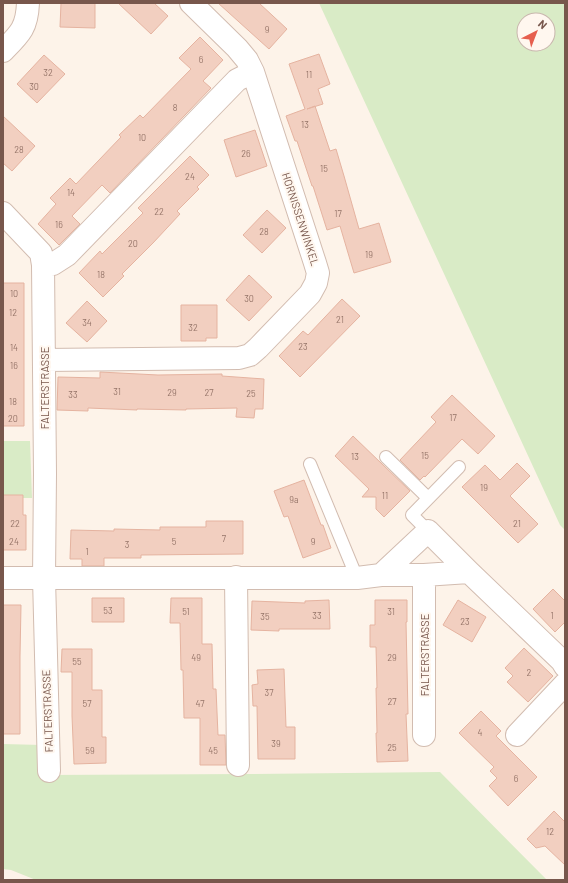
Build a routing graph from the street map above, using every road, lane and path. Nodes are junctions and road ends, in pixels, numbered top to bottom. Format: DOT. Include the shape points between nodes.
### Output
graph roads {
  1 [pos="28,3"];
  2 [pos="191,3"];
  3 [pos="3,51"];
  4 [pos="253,72"];
  5 [pos="3,213"];
  6 [pos="43,265"];
  7 [pos="44,360"];
  8 [pos="386,457"];
  9 [pos="310,464"];
  10 [pos="459,468"];
  11 [pos="428,498"];
  12 [pos="428,531"];
  13 [pos="469,572"];
  14 [pos="381,575"];
  15 [pos="424,575"];
  16 [pos="236,577"];
  17 [pos="3,578"];
  18 [pos="44,578"];
  19 [pos="357,578"];
  20 [pos="565,666"];
  21 [pos="565,684"];
  22 [pos="424,735"];
  23 [pos="517,735"];
  24 [pos="238,765"];
  25 [pos="49,772"];
  1 -- 3 [label="street" via="23,28"];
  2 -- 4 [label="street, HORNISSENWINKEL" via="237,48"];
  4 -- 6 [label="street" via="237,80 67,255 53,264"];
  4 -- 7 [label="street, HORNISSENWINKEL" via="318,273 310,294 258,348 250,355 239,358"];
  5 -- 6 [label="street, FALTERSTRASSE" via="41,253"];
  6 -- 7 [label="street, FALTERSTRASSE"];
  7 -- 18 [label="street, FALTERSTRASSE"];
  8 -- 11 [label="lane"];
  9 -- 19 [label="lane"];
  10 -- 11 [label="lane"];
  11 -- 12 [label="lane" via="412,515"];
  12 -- 13 [label="street"];
  12 -- 14 [label="street"];
  13 -- 15 [label="street"];
  13 -- 20 [label="street"];
  14 -- 15 [label="street"];
  14 -- 19 [label="street"];
  15 -- 22 [label="street, FALTERSTRASSE"];
  16 -- 18 [label="street"];
  16 -- 19 [label="street"];
  16 -- 24 [label="street"];
  17 -- 18 [label="street"];
  18 -- 25 [label="street, FALTERSTRASSE"];
  21 -- 23 [label="street"];
}
